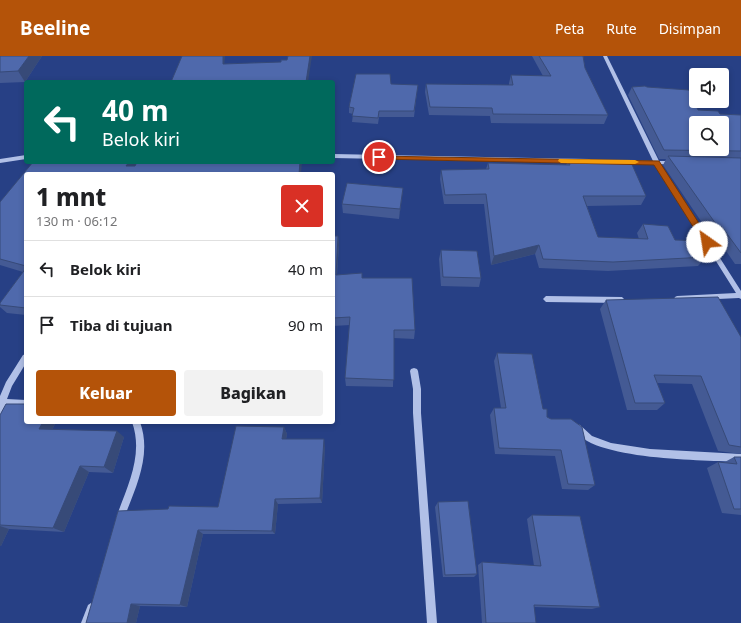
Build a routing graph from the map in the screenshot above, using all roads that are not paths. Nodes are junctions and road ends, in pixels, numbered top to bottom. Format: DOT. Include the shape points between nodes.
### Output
graph roads {
  1 [pos="605,56"];
  2 [pos="335,156"];
  3 [pos="24,157"];
  4 [pos="0,161"];
  5 [pos="593,161"];
  6 [pos="617,162"];
  7 [pos="656,163"];
  8 [pos="680,163"];
  9 [pos="741,295"];
  10 [pos="546,299"];
  11 [pos="673,299"];
  12 [pos="629,300"];
  13 [pos="24,360"];
  14 [pos="414,371"];
  15 [pos="3,402"];
  16 [pos="24,403"];
  17 [pos="569,422"];
  18 [pos="137,424"];
  19 [pos="0,427"];
  20 [pos="741,458"];
  21 [pos="117,528"];
  22 [pos="93,601"];
  23 [pos="86,623"];
  24 [pos="432,623"];
  1 -- 7 [label="street"];
  2 -- 5 [label="street"];
  3 -- 4 [label="street"];
  6 -- 7 [label="street"];
  7 -- 8 [label="street"];
  7 -- 9 [label="street"];
  9 -- 11 [label="street"];
  10 -- 12 [label="street"];
  13 -- 15 [label="street"];
  14 -- 24 [label="street"];
  15 -- 16 [label="street"];
  15 -- 19 [label="street"];
  17 -- 20 [label="street" via="589,439 611,447"];
  18 -- 21 [label="street" via="142,440 140,456"];
  22 -- 23 [label="street"];
}
